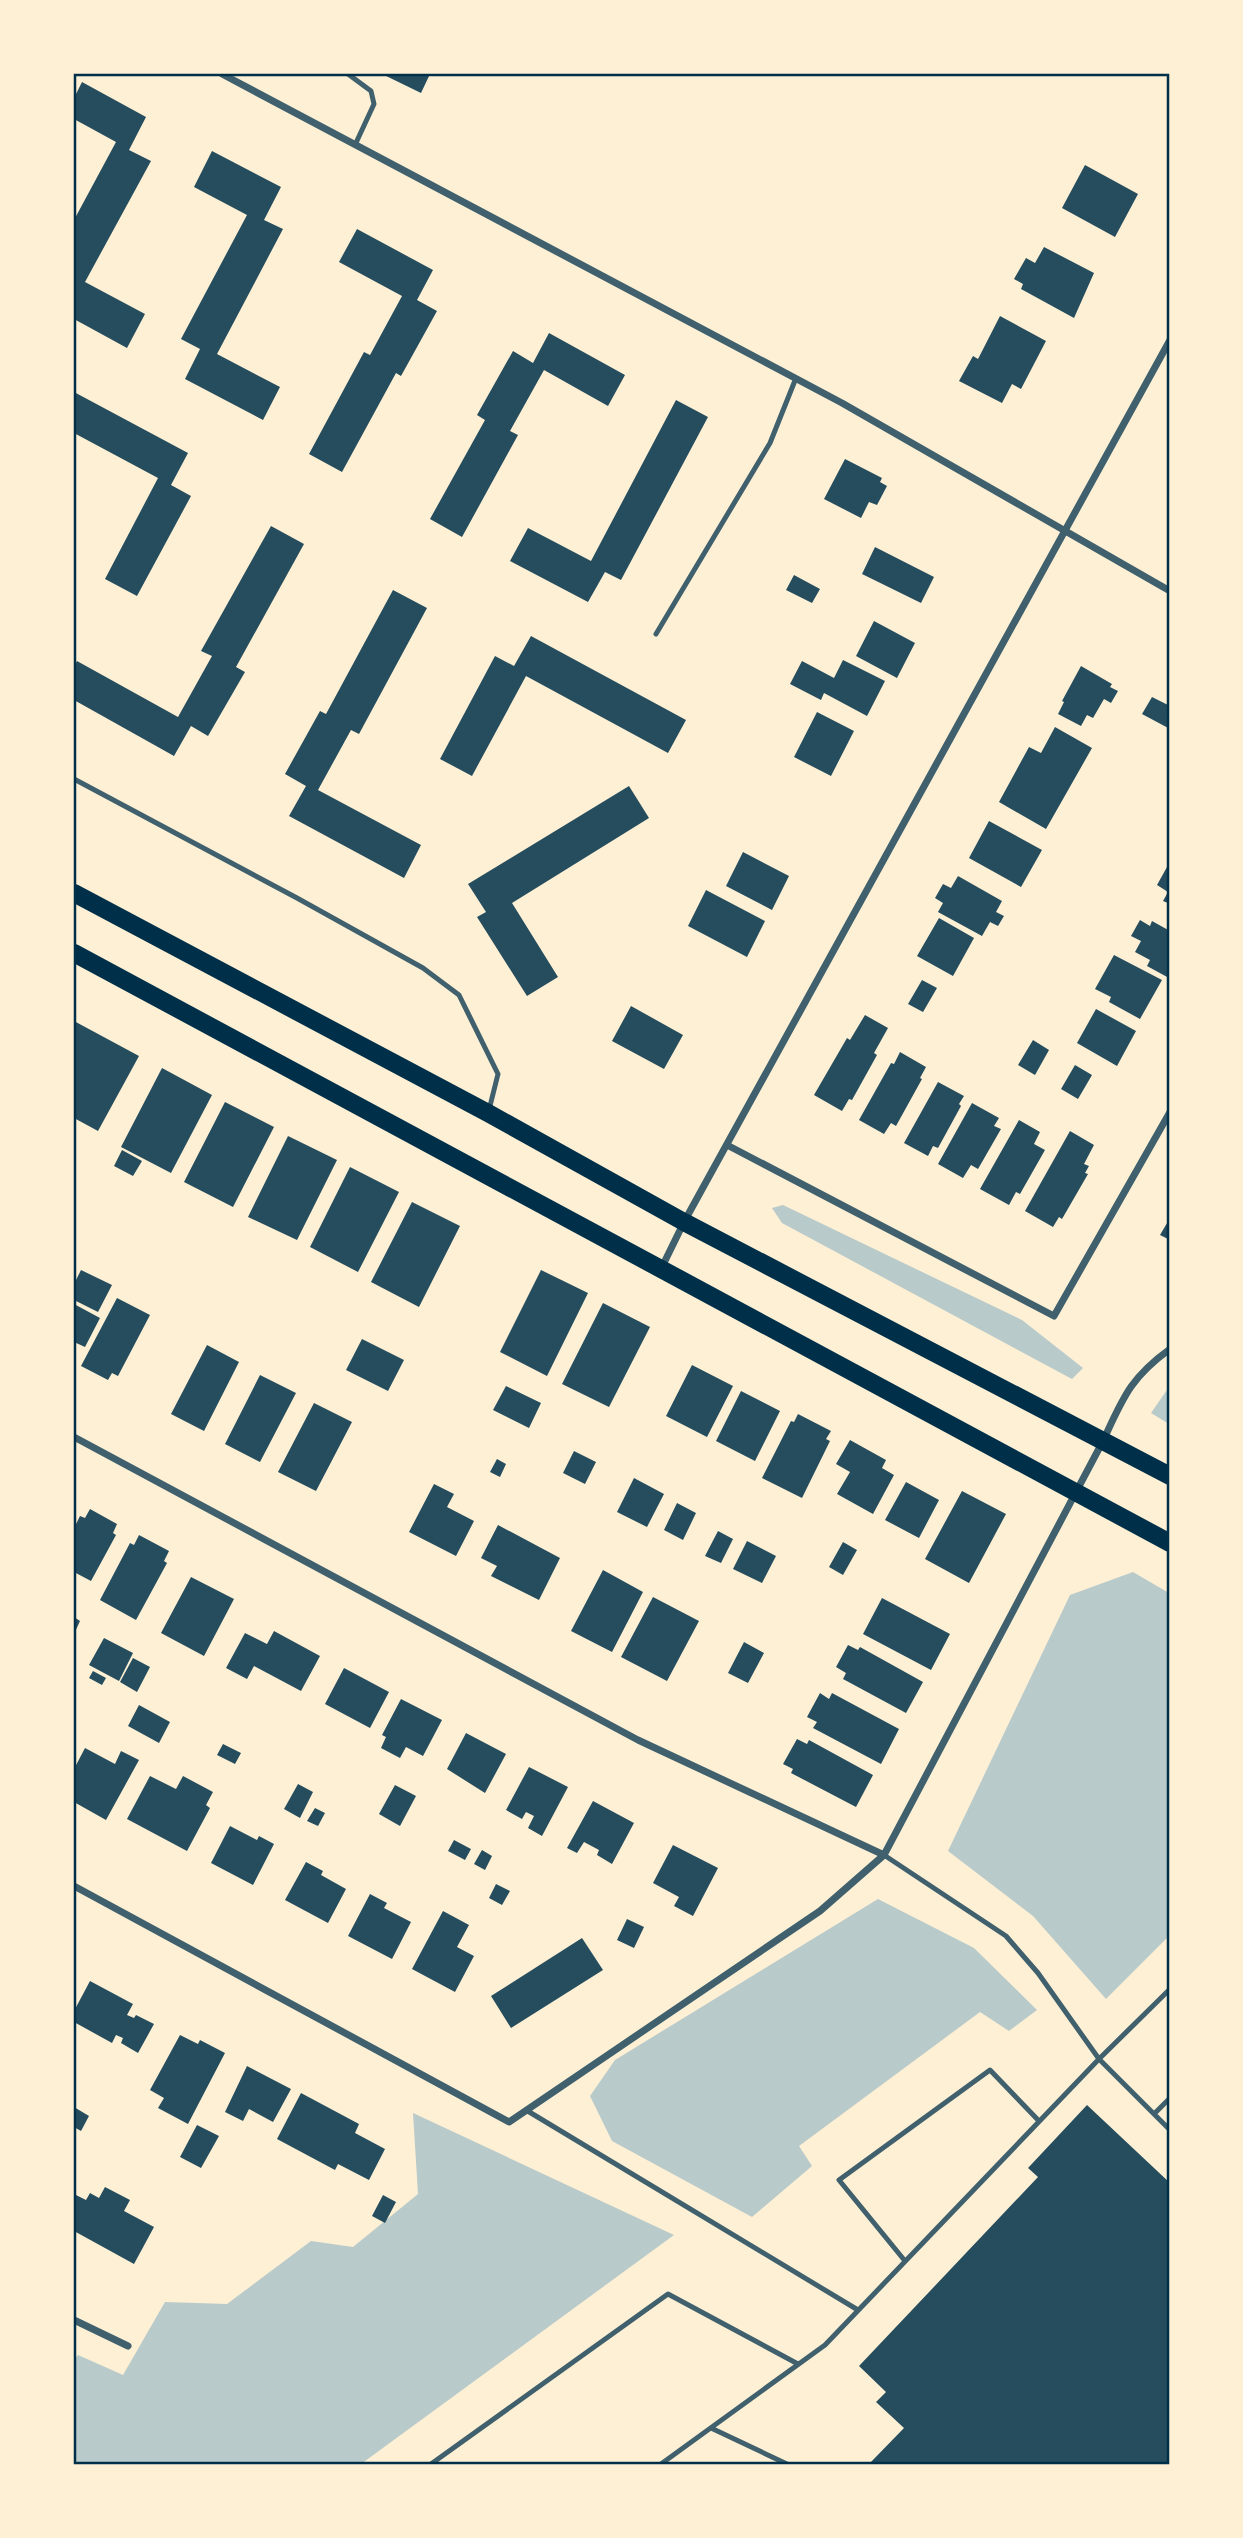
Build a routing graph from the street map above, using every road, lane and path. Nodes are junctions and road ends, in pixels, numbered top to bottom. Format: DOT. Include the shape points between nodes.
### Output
graph roads {
  1 [pos="222,74"];
  2 [pos="348,74"];
  3 [pos="355,145"];
  4 [pos="1170,340"];
  5 [pos="796,378"];
  6 [pos="1064,531"];
  7 [pos="1170,592"];
  8 [pos="656,634"];
  9 [pos="74,779"];
  10 [pos="74,892"];
  11 [pos="74,953"];
  12 [pos="1170,1112"];
  13 [pos="488,1113"];
  14 [pos="727,1145"];
  15 [pos="684,1222"];
  16 [pos="661,1270"];
  17 [pos="1170,1349"];
  18 [pos="74,1437"];
  19 [pos="1103,1441"];
  20 [pos="1170,1476"];
  21 [pos="1074,1493"];
  22 [pos="1170,1544"];
  23 [pos="884,1855"];
  24 [pos="74,1886"];
  25 [pos="1170,1989"];
  26 [pos="1099,2059"];
  27 [pos="1170,2098"];
  28 [pos="526,2110"];
  29 [pos="1154,2114"];
  30 [pos="1039,2120"];
  31 [pos="1170,2130"];
  32 [pos="905,2261"];
  33 [pos="858,2310"];
  34 [pos="74,2320"];
  35 [pos="128,2346"];
  36 [pos="798,2364"];
  37 [pos="711,2428"];
  38 [pos="431,2465"];
  39 [pos="661,2465"];
  40 [pos="787,2465"];
  1 -- 3 [label="street"];
  2 -- 3 [label="lane" via="371,91 374,104"];
  3 -- 5 [label="street"];
  4 -- 6 [label="street"];
  5 -- 6 [label="street"];
  5 -- 8 [label="lane" via="770,443"];
  6 -- 7 [label="street"];
  6 -- 14 [label="street"];
  9 -- 13 [label="lane" via="423,968 458,995 498,1074"];
  10 -- 13 [label="main road"];
  11 -- 16 [label="main road"];
  12 -- 14 [label="street" via="1054,1316"];
  13 -- 15 [label="main road"];
  14 -- 15 [label="street"];
  15 -- 16 [label="street"];
  15 -- 19 [label="main road"];
  16 -- 21 [label="main road"];
  17 -- 19 [label="street" via="1146,1367 1125,1393"];
  18 -- 23 [label="street" via="638,1740"];
  19 -- 20 [label="main road"];
  19 -- 21 [label="street"];
  21 -- 22 [label="main road"];
  21 -- 23 [label="street"];
  23 -- 26 [label="lane" via="1006,1936"];
  23 -- 28 [label="street" via="820,1911"];
  24 -- 28 [label="street" via="509,2122"];
  25 -- 26 [label="lane"];
  26 -- 29 [label="lane"];
  26 -- 30 [label="lane"];
  27 -- 29 [label="lane"];
  28 -- 33 [label="lane"];
  29 -- 31 [label="lane"];
  30 -- 32 [label="lane"];
  30 -- 32 [label="lane" via="990,2070 839,2180"];
  32 -- 33 [label="lane"];
  33 -- 36 [label="lane"];
  34 -- 35 [label="street"];
  36 -- 37 [label="lane"];
  36 -- 38 [label="lane" via="668,2294"];
  37 -- 39 [label="lane"];
  37 -- 40 [label="lane"];
}
